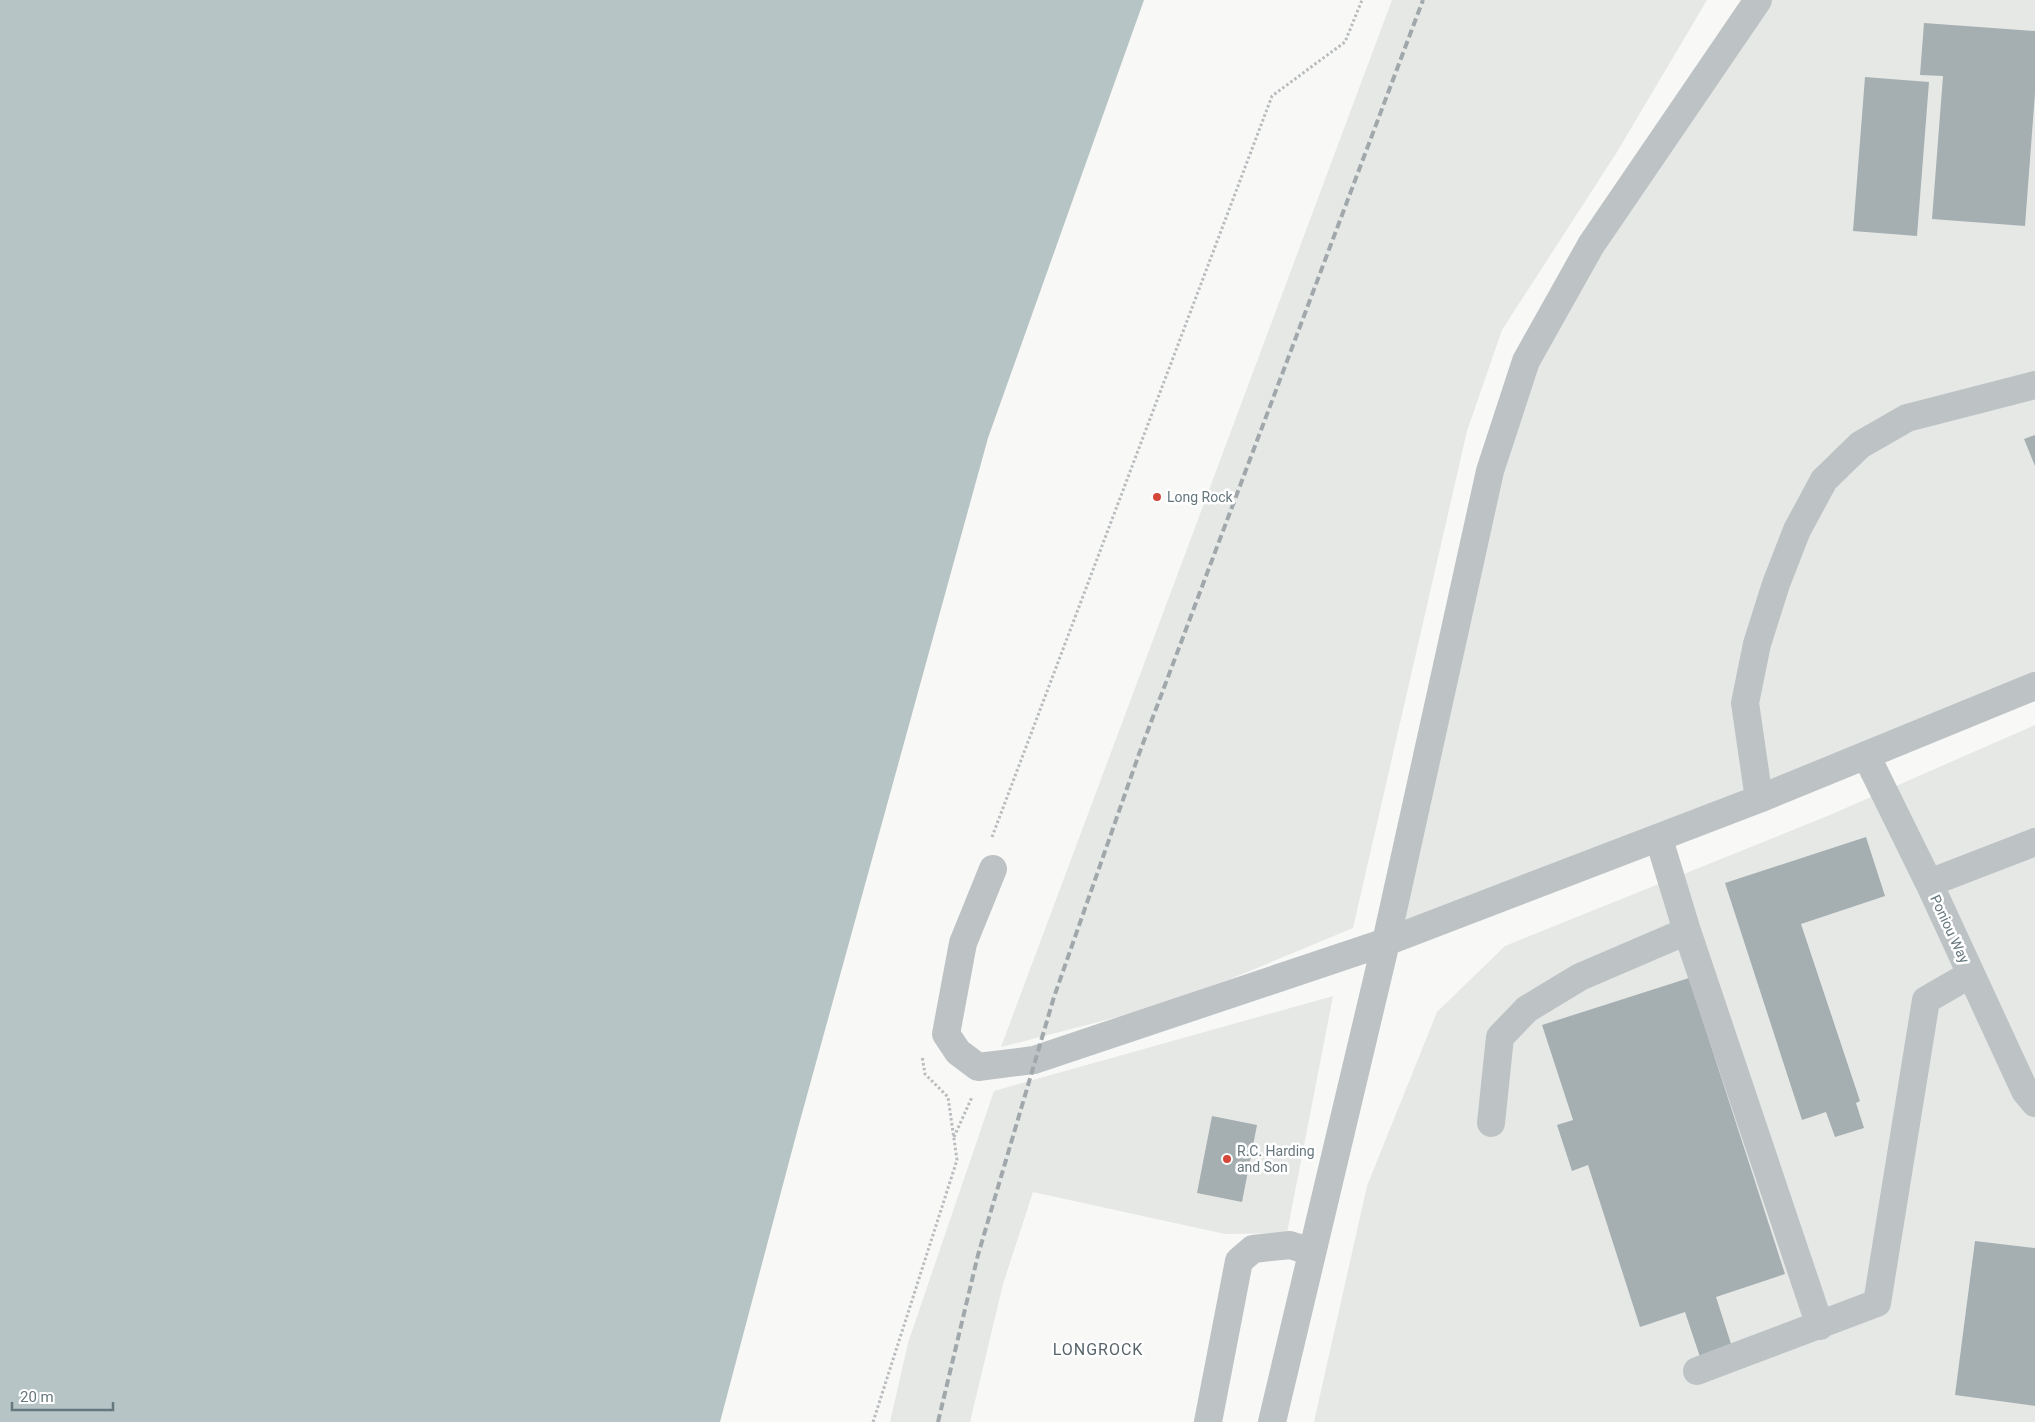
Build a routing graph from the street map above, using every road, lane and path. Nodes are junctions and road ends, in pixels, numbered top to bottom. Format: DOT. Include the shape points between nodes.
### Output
graph roads {
  1 [pos="1362,0"];
  2 [pos="1758,0"];
  3 [pos="2035,385"];
  4 [pos="2035,686"];
  5 [pos="1866,755"];
  6 [pos="1758,800"];
  7 [pos="1659,839"];
  8 [pos="2035,842"];
  9 [pos="992,856"];
  10 [pos="1929,883"];
  11 [pos="1687,931"];
  12 [pos="1386,942"];
  13 [pos="1971,974"];
  14 [pos="922,1055"];
  15 [pos="978,1067"];
  16 [pos="2035,1103"];
  17 [pos="1491,1123"];
  18 [pos="954,1138"];
  19 [pos="1312,1252"];
  20 [pos="1820,1326"];
  21 [pos="1698,1371"];
  22 [pos="873,1422"];
  23 [pos="1208,1422"];
  24 [pos="1272,1422"];
  1 -- 9 [label="path" via="1345,42 1272,96"];
  2 -- 12 [label="street" via="1591,245 1526,360 1490,471"];
  3 -- 6 [label="street" via="1907,418 1860,445 1824,480 1797,530 1757,644 1745,703"];
  4 -- 5 [label="street"];
  5 -- 6 [label="street"];
  5 -- 10 [label="street, Poniou Way"];
  6 -- 7 [label="street"];
  7 -- 11 [label="street"];
  7 -- 12 [label="street"];
  8 -- 10 [label="street"];
  9 -- 15 [label="street" via="963,943 946,1034 958,1052"];
  10 -- 13 [label="street, Poniou Way"];
  11 -- 17 [label="street" via="1580,977 1527,1009 1500,1037"];
  11 -- 20 [label="street"];
  12 -- 15 [label="street" via="1034,1060"];
  12 -- 19 [label="street"];
  13 -- 16 [label="street, Poniou Way" via="2025,1092"];
  13 -- 20 [label="street" via="1926,1000 1877,1303"];
  14 -- 18 [label="path" via="925,1074 948,1096"];
  15 -- 18 [label="path" via="971,1104"];
  18 -- 22 [label="path" via="957,1160"];
  19 -- 23 [label="street" via="1290,1245 1253,1249 1239,1261"];
  19 -- 24 [label="street"];
  20 -- 21 [label="street"];
}
